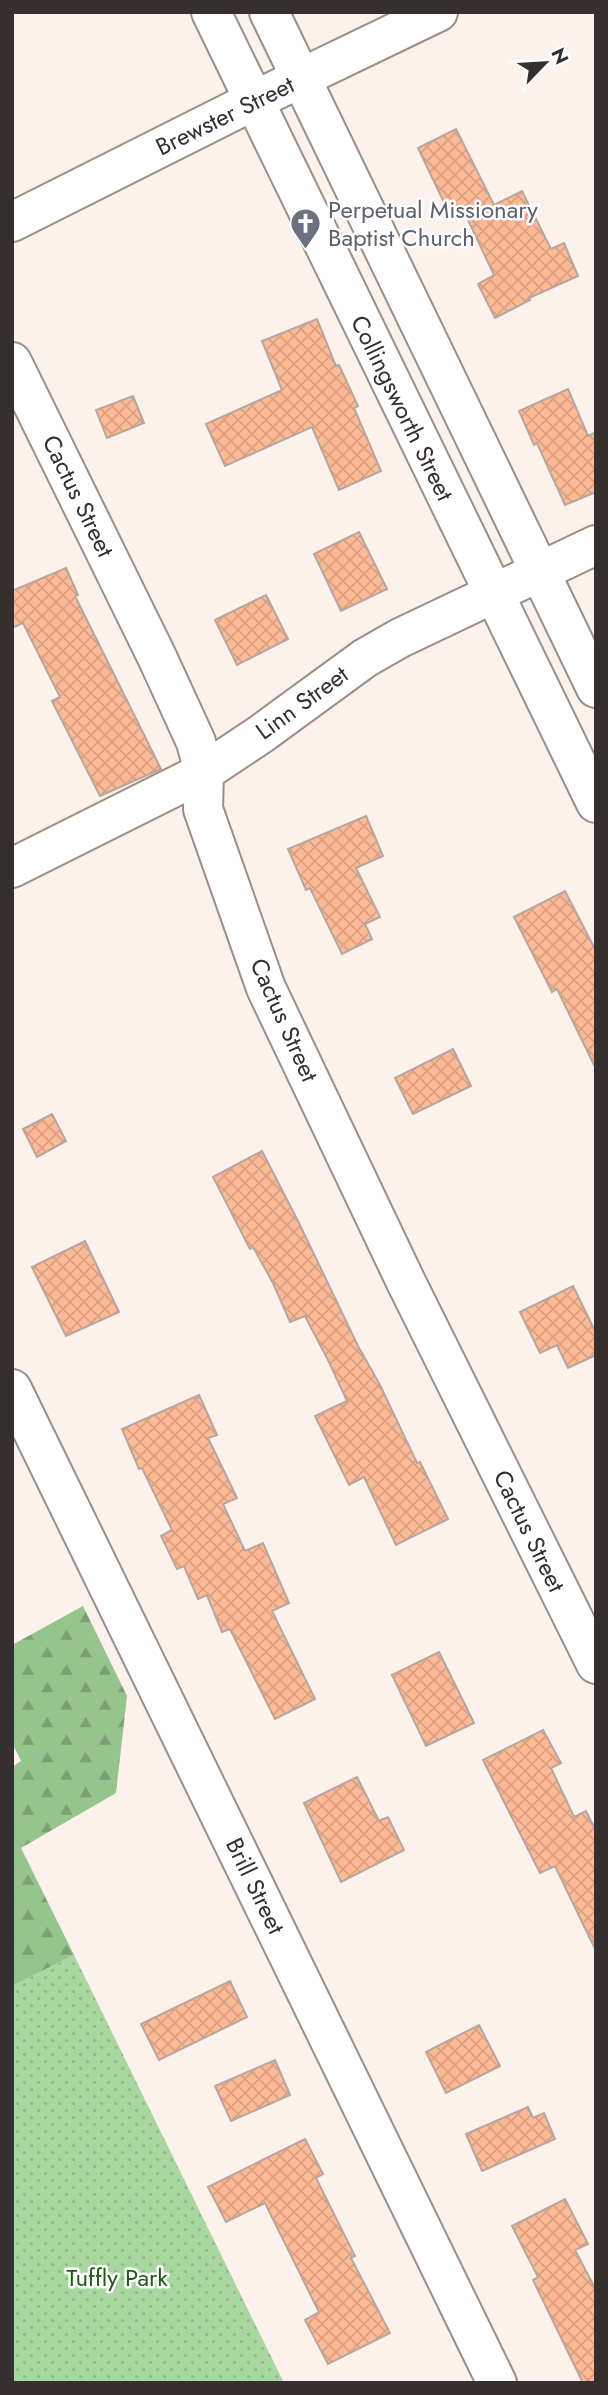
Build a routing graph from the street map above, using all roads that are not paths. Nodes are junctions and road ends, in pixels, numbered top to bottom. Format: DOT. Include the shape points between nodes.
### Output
graph roads {
  1 [pos="211,12"];
  2 [pos="270,12"];
  3 [pos="438,12"];
  4 [pos="301,78"];
  5 [pos="253,101"];
  6 [pos="12,222"];
  7 [pos="12,362"];
  8 [pos="596,545"];
  9 [pos="539,573"];
  10 [pos="492,594"];
  11 [pos="596,688"];
  12 [pos="204,772"];
  13 [pos="596,803"];
  14 [pos="12,868"];
  15 [pos="12,1389"];
  16 [pos="596,1664"];
  17 [pos="498,2383"];
  1 -- 5 [label="street, Collingsworth Street"];
  2 -- 4 [label="street"];
  3 -- 4 [label="street, Brewster Street"];
  4 -- 5 [label="street, Brewster Street"];
  4 -- 9 [label="street"];
  5 -- 6 [label="street, Brewster Street"];
  5 -- 10 [label="street, Collingsworth Street"];
  7 -- 12 [label="street, Cactus Street" via="162,669 196,743"];
  8 -- 9 [label="street, Linn Street"];
  9 -- 10 [label="street, Linn Street"];
  9 -- 11 [label="street"];
  10 -- 12 [label="street, Linn Street" via="365,658"];
  10 -- 13 [label="street, Collingsworth Street"];
  12 -- 14 [label="street, Linn Street"];
  12 -- 16 [label="street, Cactus Street" via="203,809 267,988 406,1282"];
  15 -- 17 [label="street, Brill Street"];
}
